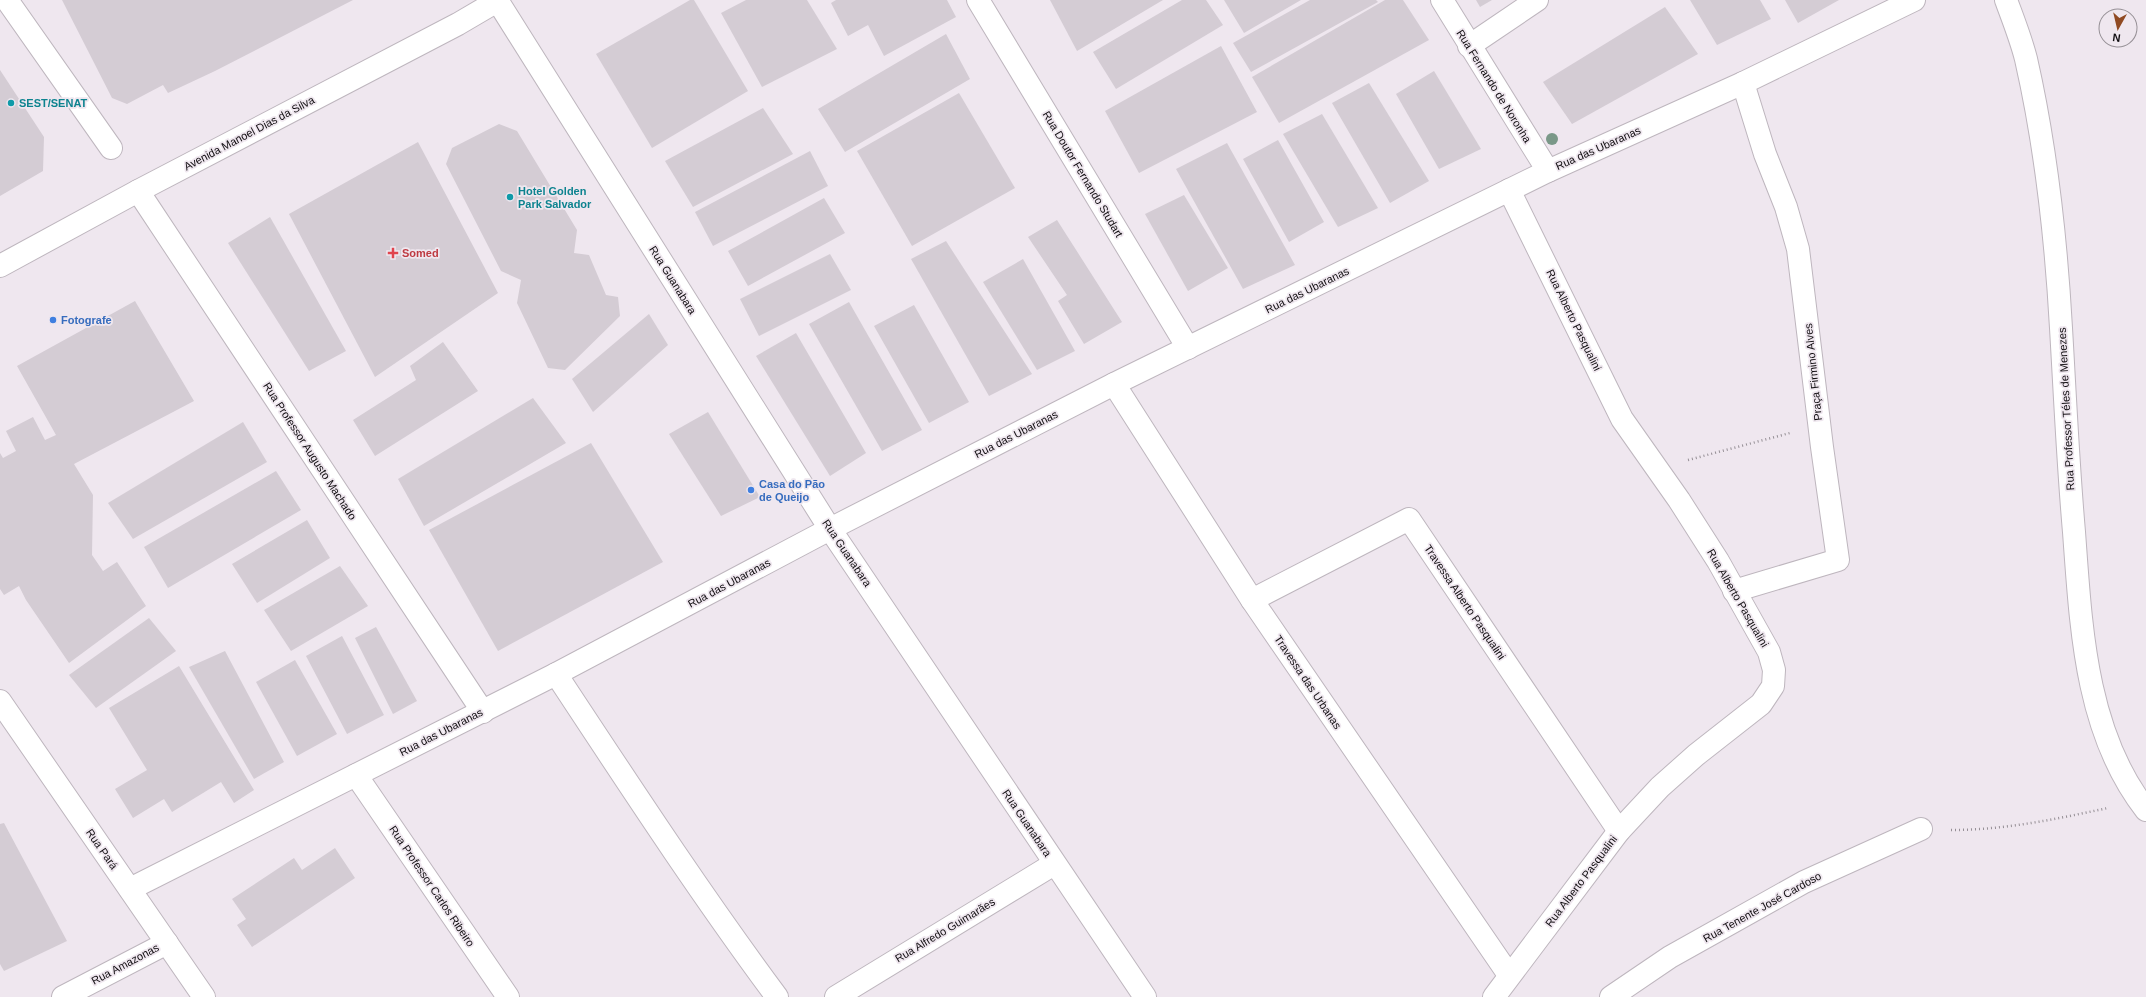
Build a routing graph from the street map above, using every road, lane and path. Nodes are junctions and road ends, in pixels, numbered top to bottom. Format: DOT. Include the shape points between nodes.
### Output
graph roads {
  1 [pos="6,0"];
  2 [pos="498,0"];
  3 [pos="978,0"];
  4 [pos="1442,0"];
  5 [pos="1537,0"];
  6 [pos="1914,0"];
  7 [pos="2006,0"];
  8 [pos="1469,46"];
  9 [pos="1743,83"];
  10 [pos="111,148"];
  11 [pos="1548,171"];
  12 [pos="1509,190"];
  13 [pos="138,191"];
  14 [pos="0,266"];
  15 [pos="1188,348"];
  16 [pos="1114,384"];
  17 [pos="1819,426"];
  18 [pos="1657,469"];
  19 [pos="830,529"];
  20 [pos="1734,591"];
  21 [pos="1252,600"];
  22 [pos="556,674"];
  23 [pos="0,701"];
  24 [pos="483,712"];
  25 [pos="356,775"];
  26 [pos="2143,806"];
  27 [pos="1921,830"];
  28 [pos="1619,831"];
  29 [pos="1054,864"];
  30 [pos="130,889"];
  31 [pos="167,943"];
  32 [pos="1509,975"];
  33 [pos="63,997"];
  34 [pos="204,997"];
  35 [pos="508,997"];
  36 [pos="777,997"];
  37 [pos="836,997"];
  38 [pos="1145,997"];
  39 [pos="1494,997"];
  40 [pos="1611,997"];
  1 -- 10 [label="street"];
  2 -- 13 [label="street, Avenida Manoel Dias da Silva" via="458,24"];
  2 -- 19 [label="street, Rua Guanabara"];
  3 -- 15 [label="street, Rua Doutor Fernando Studart"];
  4 -- 8 [label="street, Rua Fernando de Noronha"];
  5 -- 8 [label="street"];
  6 -- 9 [label="street, Rua das Ubaranas"];
  7 -- 26 [label="street, Rua Professor Téles de Menezes" via="2026,57 2043,146 2061,325 2074,543 2086,655 2097,712 2113,756"];
  8 -- 11 [label="street, Rua Fernando de Noronha"];
  9 -- 11 [label="street, Rua das Ubaranas"];
  9 -- 17 [label="street, Praça Firmino Alves" via="1798,249"];
  11 -- 12 [label="street, Rua das Ubaranas"];
  12 -- 15 [label="street, Rua das Ubaranas"];
  12 -- 18 [label="street, Rua Alberto Pasqualini" via="1622,419"];
  13 -- 14 [label="street, Avenida Manoel Dias da Silva"];
  13 -- 24 [label="street, Rua Professor Augusto Machado"];
  15 -- 16 [label="street, Rua das Ubaranas"];
  16 -- 19 [label="street, Rua das Ubaranas"];
  16 -- 21 [label="street, Travessa das Urbanas"];
  17 -- 18 [label="path"];
  17 -- 20 [label="street, Praça Firmino Alves" via="1838,560"];
  18 -- 20 [label="street, Rua Alberto Pasqualini" via="1718,561"];
  19 -- 22 [label="street, Rua das Ubaranas"];
  19 -- 29 [label="street, Rua Guanabara"];
  20 -- 28 [label="street, Rua Alberto Pasqualini" via="1769,652 1774,670 1773,686 1761,704 1660,787"];
  21 -- 28 [label="street, Travessa Alberto Pasqualini" via="1409,519"];
  21 -- 32 [label="street, Travessa das Urbanas"];
  22 -- 24 [label="street, Rua das Ubaranas"];
  22 -- 36 [label="street" via="670,848"];
  23 -- 30 [label="street, Rua Pará"];
  24 -- 25 [label="street, Rua das Ubaranas"];
  25 -- 30 [label="street, Rua das Ubaranas"];
  25 -- 35 [label="street, Rua Professor Carlos Ribeiro"];
  26 -- 27 [label="path" via="1984,830"];
  27 -- 40 [label="street, Rua Tenente José Cardoso" via="1804,882 1670,957"];
  28 -- 32 [label="street, Rua Alberto Pasqualini"];
  29 -- 37 [label="street, Rua Alfredo Guimarães"];
  29 -- 38 [label="street, Rua Guanabara"];
  30 -- 31 [label="street, Rua Pará"];
  31 -- 33 [label="street, Rua Amazonas"];
  31 -- 34 [label="street, Rua Pará"];
  32 -- 39 [label="street, Rua Alberto Pasqualini"];
}
